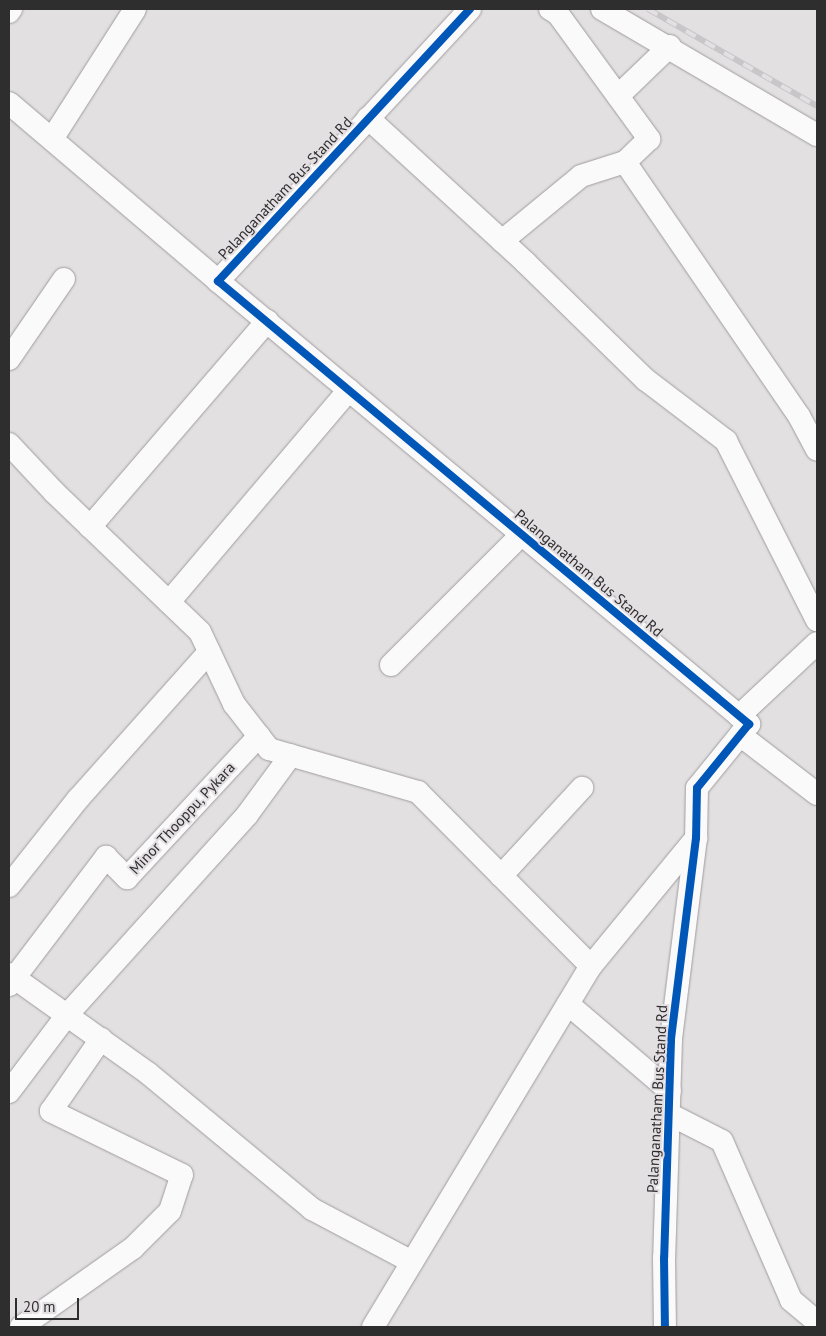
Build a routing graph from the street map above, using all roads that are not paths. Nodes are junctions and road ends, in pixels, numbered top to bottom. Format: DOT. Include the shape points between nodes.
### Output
graph roads {
  1 [pos="11,9"];
  2 [pos="135,9"];
  3 [pos="470,9"];
  4 [pos="550,9"];
  5 [pos="602,9"];
  6 [pos="9,12"];
  7 [pos="669,47"];
  8 [pos="618,96"];
  9 [pos="10,106"];
  10 [pos="368,118"];
  11 [pos="817,135"];
  12 [pos="52,139"];
  13 [pos="626,162"];
  14 [pos="502,241"];
  15 [pos="64,279"];
  16 [pos="218,281"];
  17 [pos="267,321"];
  18 [pos="9,359"];
  19 [pos="349,390"];
  20 [pos="9,444"];
  21 [pos="817,450"];
  22 [pos="90,527"];
  23 [pos="522,534"];
  24 [pos="169,602"];
  25 [pos="817,620"];
  26 [pos="817,643"];
  27 [pos="209,652"];
  28 [pos="391,665"];
  29 [pos="740,725"];
  30 [pos="259,736"];
  31 [pos="291,755"];
  32 [pos="582,788"];
  33 [pos="817,794"];
  34 [pos="696,838"];
  35 [pos="502,876"];
  36 [pos="9,886"];
  37 [pos="591,966"];
  38 [pos="11,979"];
  39 [pos="568,1004"];
  40 [pos="67,1015"];
  41 [pos="101,1039"];
  42 [pos="670,1091"];
  43 [pos="9,1092"];
  44 [pos="669,1114"];
  45 [pos="412,1262"];
  46 [pos="817,1322"];
  47 [pos="21,1327"];
  48 [pos="373,1327"];
  49 [pos="665,1327"];
  1 -- 6 [label="street"];
  2 -- 12 [label="street"];
  3 -- 10 [label="street, Palanganatham Bus Stand Rd"];
  4 -- 8 [label="street" via="558,14"];
  5 -- 7 [label="street"];
  7 -- 8 [label="street"];
  7 -- 11 [label="street"];
  8 -- 13 [label="street" via="649,139"];
  9 -- 12 [label="street"];
  10 -- 14 [label="street"];
  10 -- 16 [label="street, Palanganatham Bus Stand Rd"];
  12 -- 16 [label="street"];
  13 -- 14 [label="street" via="581,176"];
  13 -- 21 [label="street" via="799,416"];
  14 -- 25 [label="street" via="646,380 726,441"];
  15 -- 18 [label="street"];
  16 -- 17 [label="street, Palanganatham Bus Stand Rd"];
  17 -- 19 [label="street, Palanganatham Bus Stand Rd"];
  17 -- 22 [label="street"];
  19 -- 23 [label="street, Palanganatham Bus Stand Rd"];
  19 -- 24 [label="street"];
  20 -- 22 [label="street"];
  22 -- 24 [label="street"];
  23 -- 28 [label="street"];
  23 -- 29 [label="street, Palanganatham Bus Stand Rd"];
  24 -- 27 [label="street" via="200,632"];
  26 -- 29 [label="street"];
  27 -- 30 [label="street" via="234,704"];
  27 -- 36 [label="street" via="78,799"];
  29 -- 33 [label="street"];
  29 -- 34 [label="street, Palanganatham Bus Stand Rd" via="697,788"];
  30 -- 31 [label="street" via="269,749"];
  30 -- 38 [label="street, Minor Thooppu, Pykara" via="127,878 106,857"];
  31 -- 35 [label="street" via="418,792"];
  31 -- 40 [label="street" via="247,815"];
  32 -- 35 [label="street"];
  34 -- 37 [label="street"];
  34 -- 42 [label="street, Palanganatham Bus Stand Rd" via="671,1040"];
  35 -- 37 [label="street"];
  37 -- 39 [label="street"];
  38 -- 40 [label="street"];
  39 -- 42 [label="street"];
  39 -- 45 [label="street"];
  40 -- 41 [label="street"];
  40 -- 43 [label="street"];
  41 -- 45 [label="street" via="149,1074 312,1209"];
  41 -- 47 [label="street" via="51,1111 182,1175 170,1211 133,1248"];
  42 -- 44 [label="street, Palanganatham Bus Stand Rd"];
  44 -- 46 [label="street" via="722,1141 792,1300"];
  44 -- 49 [label="street, Palanganatham Bus Stand Rd"];
  45 -- 48 [label="street"];
}
